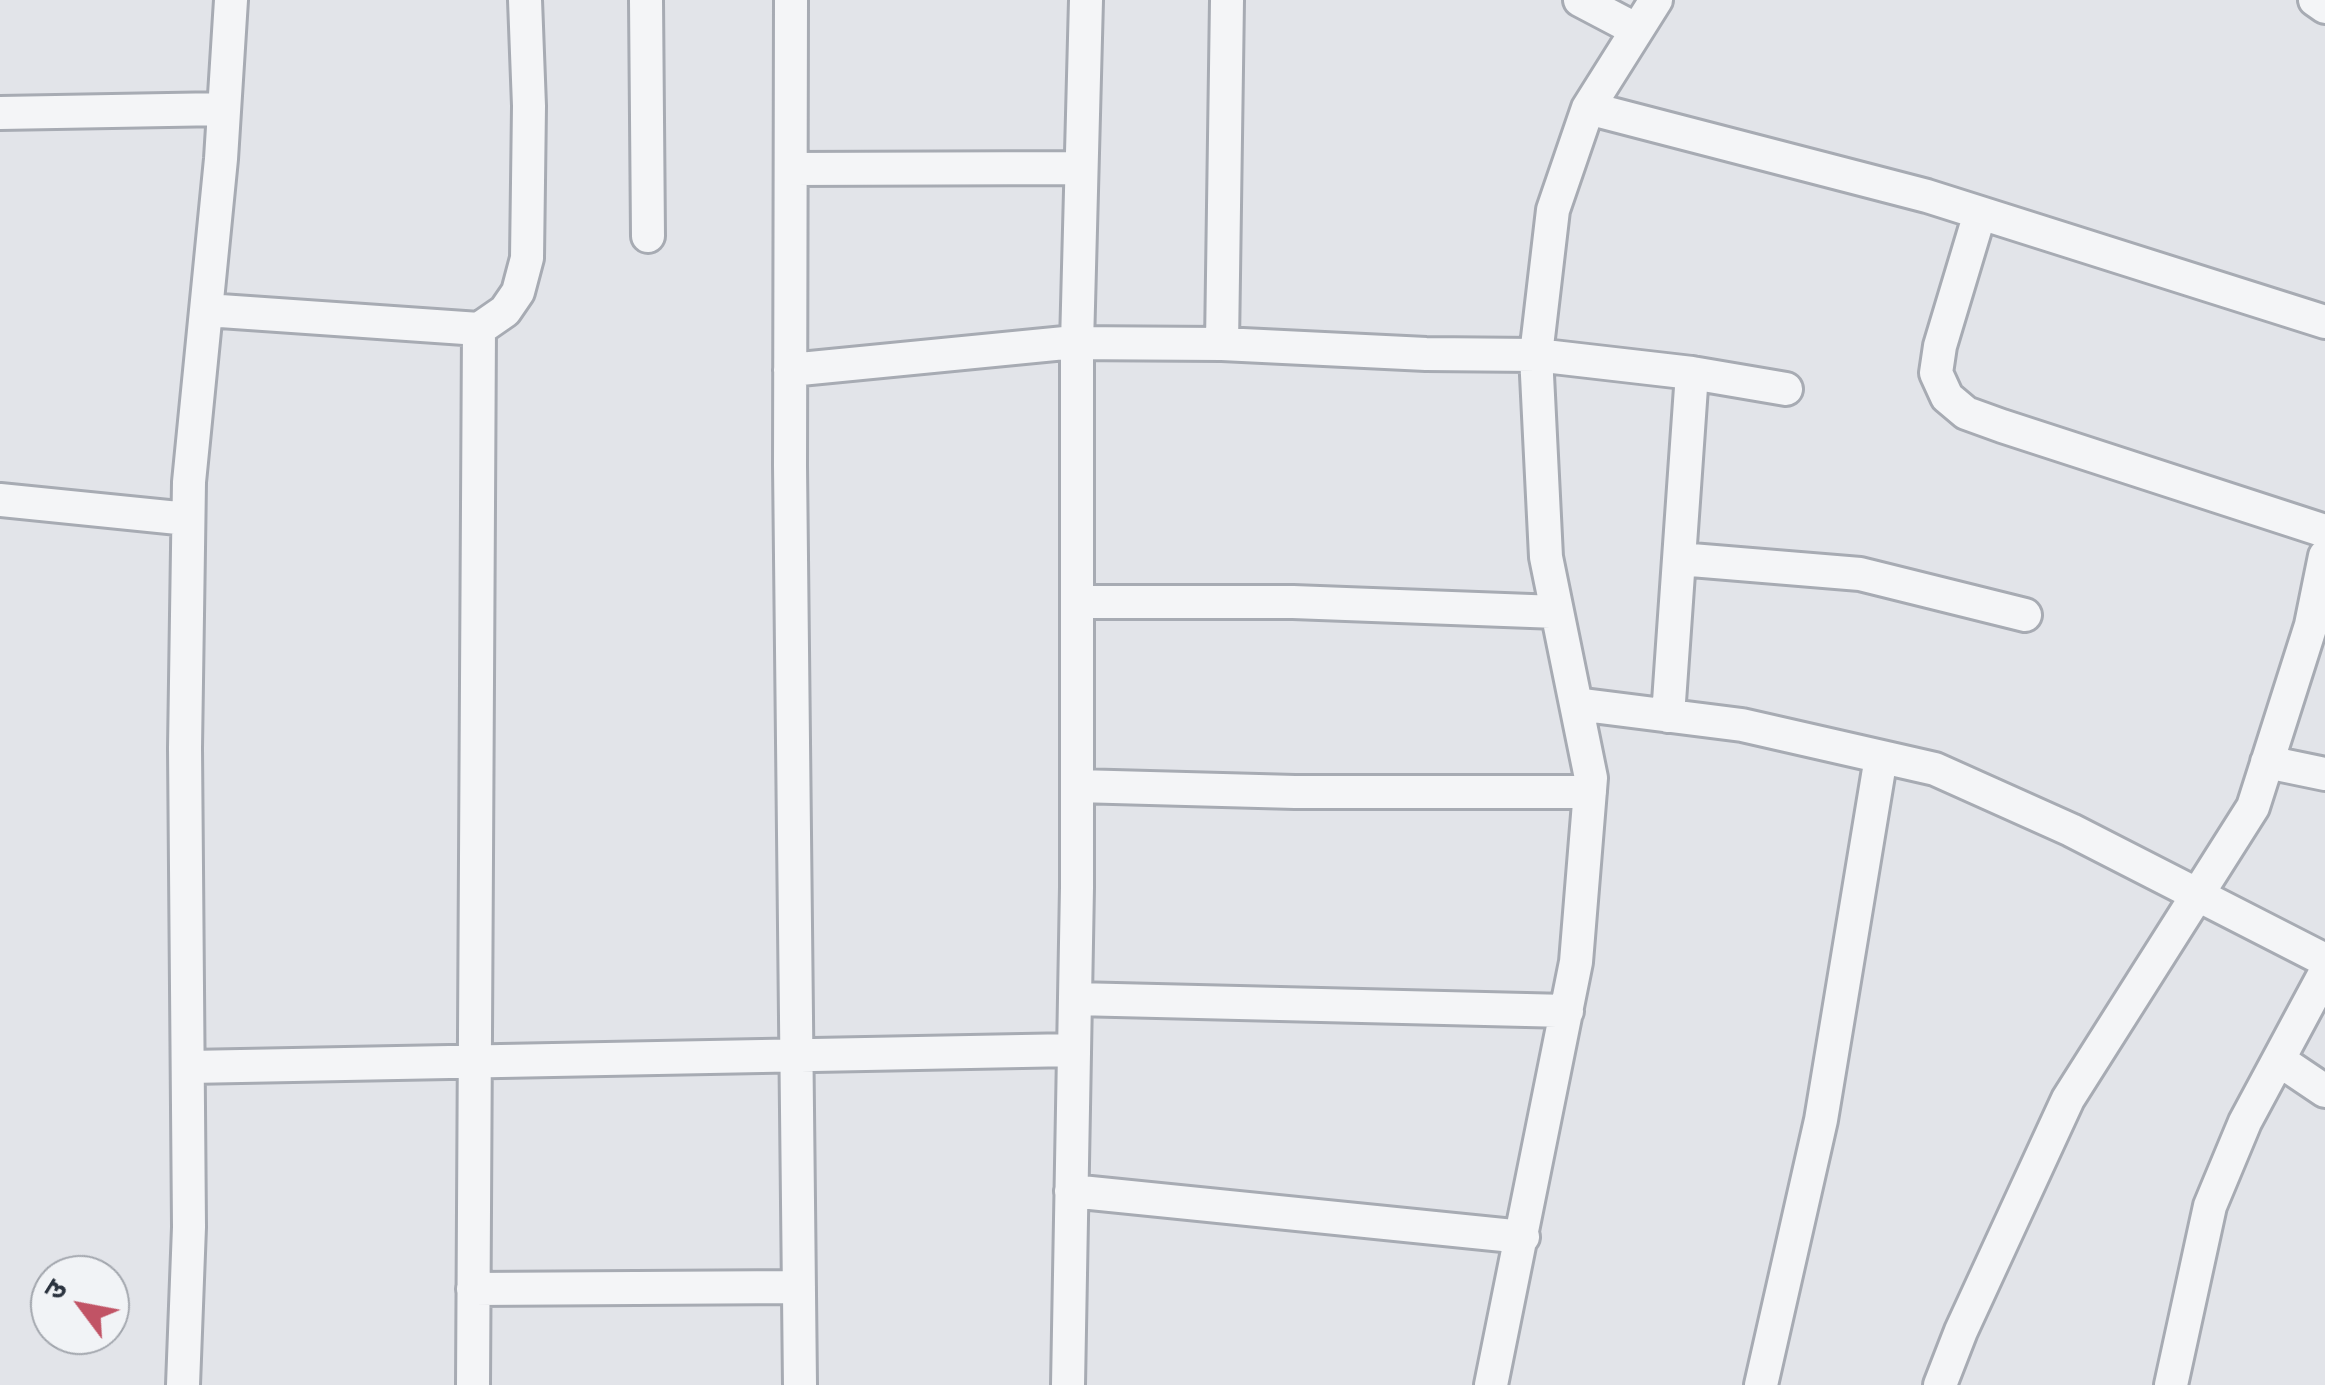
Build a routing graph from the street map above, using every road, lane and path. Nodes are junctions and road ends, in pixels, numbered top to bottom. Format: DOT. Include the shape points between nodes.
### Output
graph roads {
  1 [pos="231,0"];
  2 [pos="525,0"];
  3 [pos="646,0"];
  4 [pos="792,0"];
  5 [pos="1086,0"];
  6 [pos="1227,0"];
  7 [pos="1580,0"];
  8 [pos="1656,0"];
  9 [pos="2315,0"];
  10 [pos="2325,8"];
  11 [pos="1636,30"];
  12 [pos="1588,108"];
  13 [pos="224,109"];
  14 [pos="0,113"];
  15 [pos="1081,168"];
  16 [pos="791,169"];
  17 [pos="1980,213"];
  18 [pos="648,236"];
  19 [pos="206,310"];
  20 [pos="2325,322"];
  21 [pos="479,329"];
  22 [pos="1077,344"];
  23 [pos="1222,344"];
  24 [pos="1536,355"];
  25 [pos="790,370"];
  26 [pos="1692,372"];
  27 [pos="1786,389"];
  28 [pos="0,500"];
  29 [pos="188,519"];
  30 [pos="2325,531"];
  31 [pos="2325,556"];
  32 [pos="1679,559"];
  33 [pos="1077,602"];
  34 [pos="1557,612"];
  35 [pos="2025,615"];
  36 [pos="1576,704"];
  37 [pos="1668,716"];
  38 [pos="1880,757"];
  39 [pos="2267,762"];
  40 [pos="2325,774"];
  41 [pos="1077,786"];
  42 [pos="1590,792"];
  43 [pos="2198,895"];
  44 [pos="2325,960"];
  45 [pos="2325,973"];
  46 [pos="1075,999"];
  47 [pos="1567,1011"];
  48 [pos="1074,1050"];
  49 [pos="796,1057"];
  50 [pos="2279,1060"];
  51 [pos="474,1061"];
  52 [pos="189,1067"];
  53 [pos="2325,1091"];
  54 [pos="1071,1191"];
  55 [pos="1523,1236"];
  56 [pos="799,1287"];
  57 [pos="473,1289"];
  58 [pos="182,1385"];
  59 [pos="473,1385"];
  60 [pos="800,1385"];
  61 [pos="1068,1385"];
  62 [pos="1491,1385"];
  63 [pos="1761,1385"];
  64 [pos="1940,1385"];
  65 [pos="2170,1385"];
  1 -- 13 [label="street"];
  2 -- 21 [label="street" via="527,258 512,302"];
  3 -- 18 [label="street"];
  4 -- 16 [label="street"];
  5 -- 15 [label="street"];
  6 -- 23 [label="street"];
  7 -- 11 [label="street"];
  8 -- 11 [label="street"];
  9 -- 10 [label="street"];
  11 -- 12 [label="street"];
  12 -- 17 [label="street"];
  12 -- 24 [label="street" via="1553,210"];
  13 -- 14 [label="street"];
  13 -- 19 [label="street"];
  15 -- 16 [label="street"];
  15 -- 22 [label="street"];
  16 -- 25 [label="street"];
  17 -- 20 [label="street"];
  17 -- 30 [label="street" via="1938,360 1936,373 1947,397 2002,426"];
  19 -- 21 [label="street"];
  19 -- 29 [label="street"];
  21 -- 51 [label="street"];
  22 -- 23 [label="street"];
  22 -- 25 [label="street"];
  22 -- 33 [label="street"];
  23 -- 24 [label="street"];
  24 -- 26 [label="street"];
  24 -- 34 [label="street" via="1546,558"];
  25 -- 49 [label="street"];
  26 -- 27 [label="street"];
  26 -- 32 [label="street"];
  28 -- 29 [label="street"];
  29 -- 52 [label="street"];
  31 -- 39 [label="street" via="2311,625"];
  32 -- 35 [label="street" via="1860,574"];
  32 -- 37 [label="street"];
  33 -- 34 [label="street"];
  33 -- 41 [label="street"];
  34 -- 36 [label="street"];
  36 -- 37 [label="street"];
  36 -- 42 [label="street"];
  37 -- 38 [label="street" via="1742,725"];
  38 -- 43 [label="street" via="1936,769"];
  38 -- 63 [label="street" via="1821,1120"];
  39 -- 40 [label="street"];
  39 -- 43 [label="street" via="2253,807"];
  41 -- 42 [label="street"];
  41 -- 46 [label="street"];
  42 -- 47 [label="street"];
  43 -- 44 [label="street"];
  43 -- 64 [label="street" via="2068,1100"];
  45 -- 50 [label="street"];
  46 -- 47 [label="street"];
  46 -- 48 [label="street"];
  47 -- 55 [label="street"];
  48 -- 49 [label="street"];
  48 -- 54 [label="street"];
  49 -- 51 [label="street"];
  49 -- 56 [label="street"];
  50 -- 53 [label="street"];
  50 -- 65 [label="street" via="2210,1206"];
  51 -- 52 [label="street"];
  51 -- 57 [label="street"];
  52 -- 58 [label="street"];
  54 -- 55 [label="street"];
  54 -- 61 [label="street"];
  55 -- 62 [label="street"];
  56 -- 57 [label="street"];
  56 -- 60 [label="street"];
  57 -- 59 [label="street"];
}
